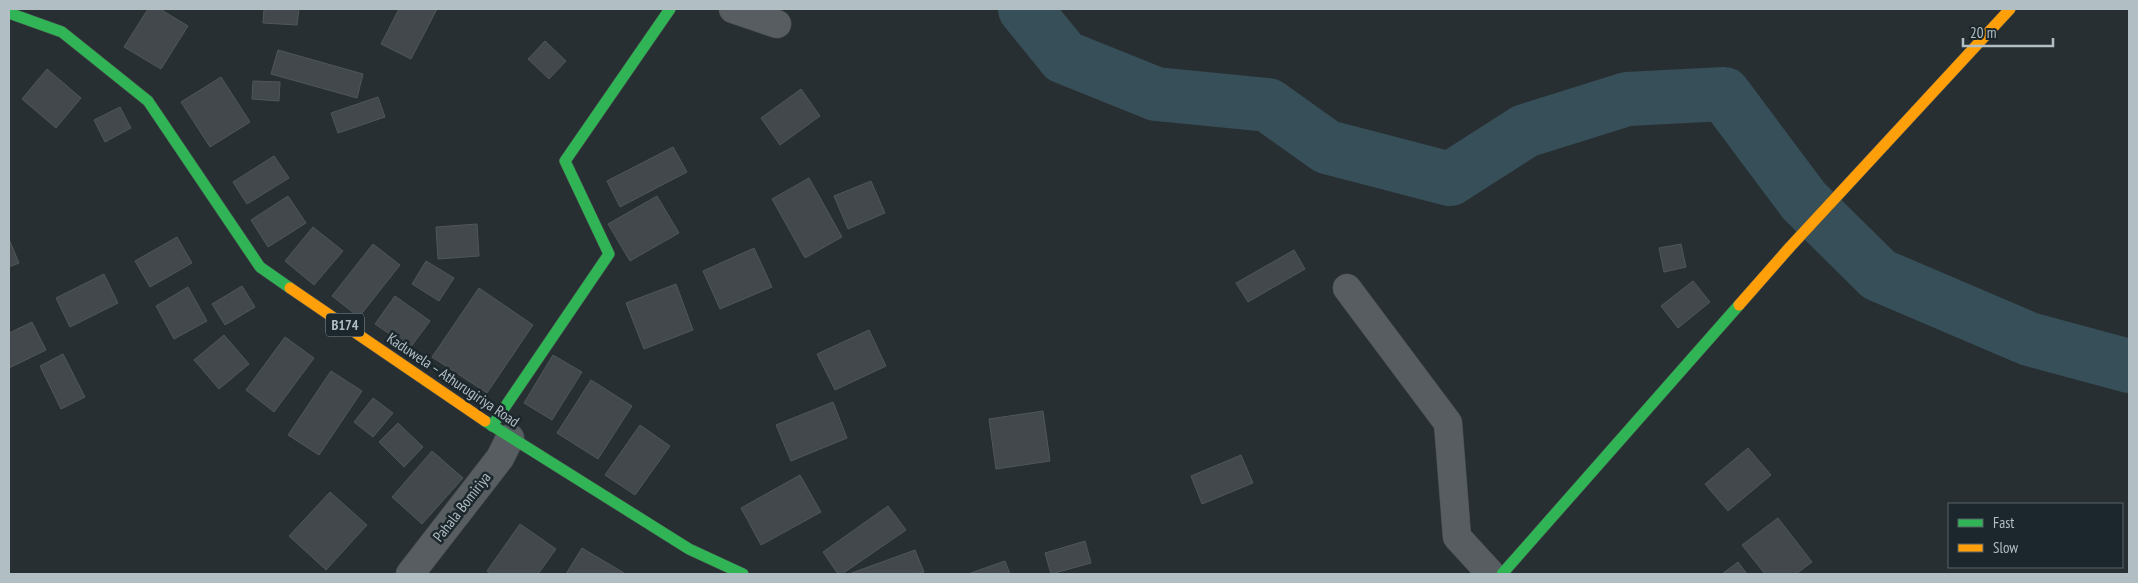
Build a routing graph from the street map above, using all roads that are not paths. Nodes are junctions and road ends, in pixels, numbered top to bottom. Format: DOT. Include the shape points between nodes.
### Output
graph roads {
  1 [pos="670,9"];
  2 [pos="733,9"];
  3 [pos="2010,9"];
  4 [pos="9,13"];
  5 [pos="777,24"];
  6 [pos="1348,288"];
  7 [pos="501,432"];
  8 [pos="410,574"];
  9 [pos="742,574"];
  10 [pos="1491,574"];
  11 [pos="1502,574"];
  1 -- 7 [label="street" via="565,161 609,254"];
  2 -- 5 [label="street"];
  3 -- 11 [label="street" via="1790,247"];
  4 -- 7 [label="street, Kaduwela – Athurugiriya Road / B174" via="62,32 148,101 260,268"];
  6 -- 10 [label="street" via="1448,422 1457,537"];
  7 -- 8 [label="street, Pahala Bomiriya" via="500,458"];
  7 -- 9 [label="street, Kaduwela – Athurugiriya Road / B174" via="689,549"];
}
